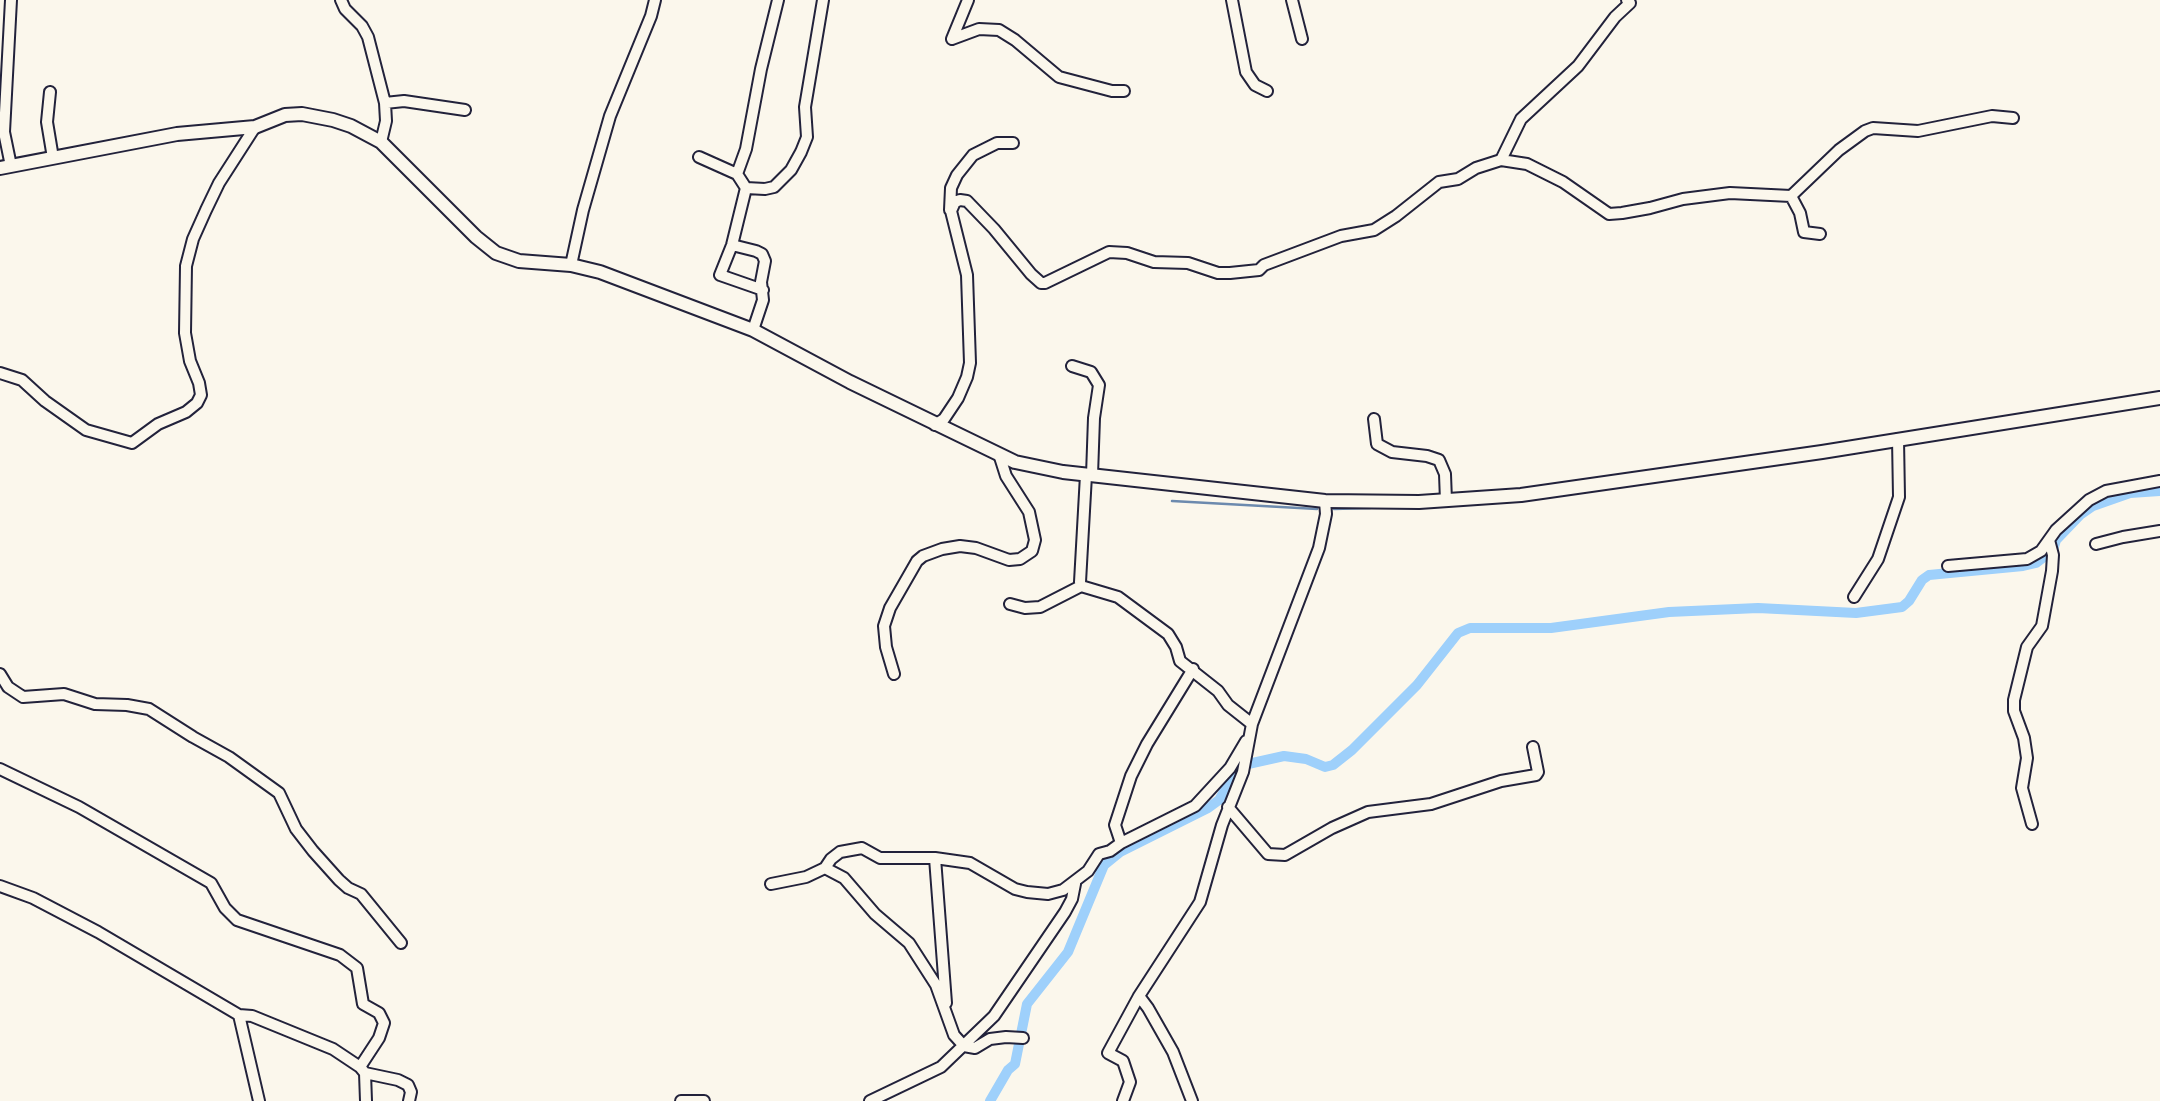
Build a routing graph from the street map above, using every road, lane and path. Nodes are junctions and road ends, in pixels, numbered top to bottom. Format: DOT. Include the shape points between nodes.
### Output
graph roads {
  1 [pos="11,0"];
  2 [pos="341,0"];
  3 [pos="655,0"];
  4 [pos="778,0"];
  5 [pos="823,0"];
  6 [pos="968,0"];
  7 [pos="1232,0"];
  8 [pos="1292,0"];
  9 [pos="1627,0"];
  10 [pos="1302,39"];
  11 [pos="1267,91"];
  12 [pos="50,92"];
  13 [pos="1124,92"];
  14 [pos="385,103"];
  15 [pos="465,110"];
  16 [pos="2013,118"];
  17 [pos="255,127"];
  18 [pos="381,142"];
  19 [pos="1013,143"];
  20 [pos="699,157"];
  21 [pos="53,158"];
  22 [pos="1501,160"];
  23 [pos="5,167"];
  24 [pos="738,174"];
  25 [pos="746,188"];
  26 [pos="1790,196"];
  27 [pos="951,211"];
  28 [pos="1820,234"];
  29 [pos="732,244"];
  30 [pos="571,265"];
  31 [pos="763,290"];
  32 [pos="753,330"];
  33 [pos="1072,366"];
  34 [pos="0,373"];
  35 [pos="2160,398"];
  36 [pos="1374,418"];
  37 [pos="935,425"];
  38 [pos="1898,439"];
  39 [pos="999,454"];
  40 [pos="1089,475"];
  41 [pos="2160,481"];
  42 [pos="1325,500"];
  43 [pos="1446,500"];
  44 [pos="2160,531"];
  45 [pos="2096,544"];
  46 [pos="2051,547"];
  47 [pos="1948,566"];
  48 [pos="1082,586"];
  49 [pos="1854,597"];
  50 [pos="1010,604"];
  51 [pos="1193,669"];
  52 [pos="0,674"];
  53 [pos="894,674"];
  54 [pos="1250,729"];
  55 [pos="1533,746"];
  56 [pos="0,769"];
  57 [pos="1228,807"];
  58 [pos="2032,824"];
  59 [pos="1121,843"];
  60 [pos="935,858"];
  61 [pos="825,868"];
  62 [pos="771,884"];
  63 [pos="1075,884"];
  64 [pos="0,886"];
  65 [pos="401,943"];
  66 [pos="1139,996"];
  67 [pos="239,1015"];
  68 [pos="947,1017"];
  69 [pos="1019,1038"];
  70 [pos="964,1046"];
  71 [pos="363,1070"];
  72 [pos="259,1101"];
  73 [pos="366,1101"];
  74 [pos="409,1101"];
  75 [pos="681,1101"];
  76 [pos="704,1101"];
  77 [pos="870,1101"];
  78 [pos="1123,1101"];
  79 [pos="1192,1101"];
  1 -- 23 [label="street"];
  2 -- 14 [label="street" via="345,10 362,26 368,37"];
  3 -- 30 [label="street" via="607,126"];
  4 -- 24 [label="street"];
  5 -- 25 [label="street" via="805,107 806,137 801,152 782,181 766,189"];
  6 -- 13 [label="street" via="952,39 979,28 999,30 1058,78"];
  7 -- 11 [label="street" via="1246,72 1255,85"];
  8 -- 10 [label="street"];
  9 -- 22 [label="street" via="1630,3 1615,17 1578,66 1521,119"];
  12 -- 21 [label="street" via="47,122"];
  14 -- 15 [label="street" via="404,101"];
  14 -- 18 [label="street" via="386,121"];
  16 -- 26 [label="street" via="1992,116 1918,131 1873,128 1839,150"];
  17 -- 18 [label="main road" via="285,115 314,115 351,126"];
  17 -- 21 [label="main road" via="177,134"];
  17 -- 34 [label="street" via="212,197 193,239 186,266 186,333 190,361 199,383 201,396 197,403 186,412 158,424 132,443 86,430 44,401 22,380"];
  18 -- 30 [label="main road" via="496,253 519,261"];
  19 -- 27 [label="street" via="997,143 973,155 951,188"];
  20 -- 24 [label="street"];
  21 -- 23 [label="main road"];
  22 -- 26 [label="street" via="1527,164 1545,172 1609,214 1730,193"];
  22 -- 27 [label="street" via="1476,168 1458,179 1439,182 1374,230 1341,236 1264,265 1259,270 1240,272 1218,273 1188,263 1154,262 1127,253 1109,252 1041,283 967,201 955,202"];
  24 -- 25 [label="street"];
  25 -- 29 [label="street"];
  26 -- 28 [label="street" via="1800,213 1804,232"];
  27 -- 37 [label="street" via="966,275 970,362 958,398 944,419"];
  29 -- 31 [label="street" via="762,254 765,261 761,282"];
  29 -- 31 [label="street" via="720,276"];
  30 -- 32 [label="main road" via="600,272"];
  31 -- 32 [label="street"];
  32 -- 37 [label="main road"];
  33 -- 40 [label="street" via="1091,372 1099,385"];
  35 -- 38 [label="main road"];
  36 -- 43 [label="street" via="1377,444 1392,452 1439,460 1445,474"];
  37 -- 39 [label="main road"];
  38 -- 43 [label="main road" via="1521,495"];
  38 -- 49 [label="street" via="1899,497 1878,559"];
  39 -- 40 [label="main road" via="1015,462"];
  39 -- 53 [label="street" via="1006,476 1029,512 1034,540 1032,550 1020,559 1009,560 960,546 942,549 917,561 890,608 884,626"];
  40 -- 42 [label="main road"];
  40 -- 48 [label="street"];
  41 -- 46 [label="street" via="2106,491 2089,500 2072,513"];
  42 -- 43 [label="main road"];
  42 -- 54 [label="street" via="1326,514 1319,548"];
  44 -- 45 [label="street"];
  46 -- 47 [label="street" via="2026,559"];
  46 -- 58 [label="street" via="2042,626 2027,648 2014,700 2027,758 2022,788"];
  48 -- 50 [label="street" via="1040,607"];
  48 -- 51 [label="street" via="1118,597 1136,609 1168,634 1180,661"];
  51 -- 54 [label="street" via="1218,691"];
  51 -- 59 [label="street" via="1131,776 1115,826"];
  52 -- 65 [label="street" via="8,687 23,697 64,694 95,704 149,709 229,757 279,793 296,829 313,850 339,880 361,894"];
  54 -- 57 [label="street" via="1243,772"];
  54 -- 59 [label="street" via="1230,768 1195,806"];
  55 -- 57 [label="street" via="1536,775 1501,781 1431,804 1368,812 1278,857 1263,851"];
  56 -- 71 [label="street" via="79,807 211,883 225,908 237,920 340,955 357,968 363,1004 379,1013 384,1023"];
  57 -- 66 [label="street" via="1200,902"];
  59 -- 63 [label="street" via="1099,854"];
  60 -- 61 [label="street" via="880,858 862,848 840,852"];
  60 -- 63 [label="street" via="970,863 1015,889 1027,892 1048,894"];
  60 -- 68 [label="street"];
  61 -- 62 [label="street" via="806,877"];
  61 -- 68 [label="street" via="844,878 875,914 909,943 936,985"];
  63 -- 70 [label="street" via="1066,912 994,1016"];
  64 -- 67 [label="street" via="33,898 98,932"];
  66 -- 78 [label="street" via="1108,1053 1124,1061 1130,1082"];
  66 -- 79 [label="street" via="1174,1052"];
  67 -- 71 [label="street" via="252,1016 333,1049"];
  67 -- 72 [label="street"];
  68 -- 70 [label="street" via="954,1035"];
  69 -- 70 [label="street" via="990,1039 975,1048"];
  70 -- 77 [label="street" via="941,1067"];
  71 -- 73 [label="street"];
  71 -- 74 [label="street" via="408,1085 411,1092"];
  75 -- 76 [label="street"];
}
